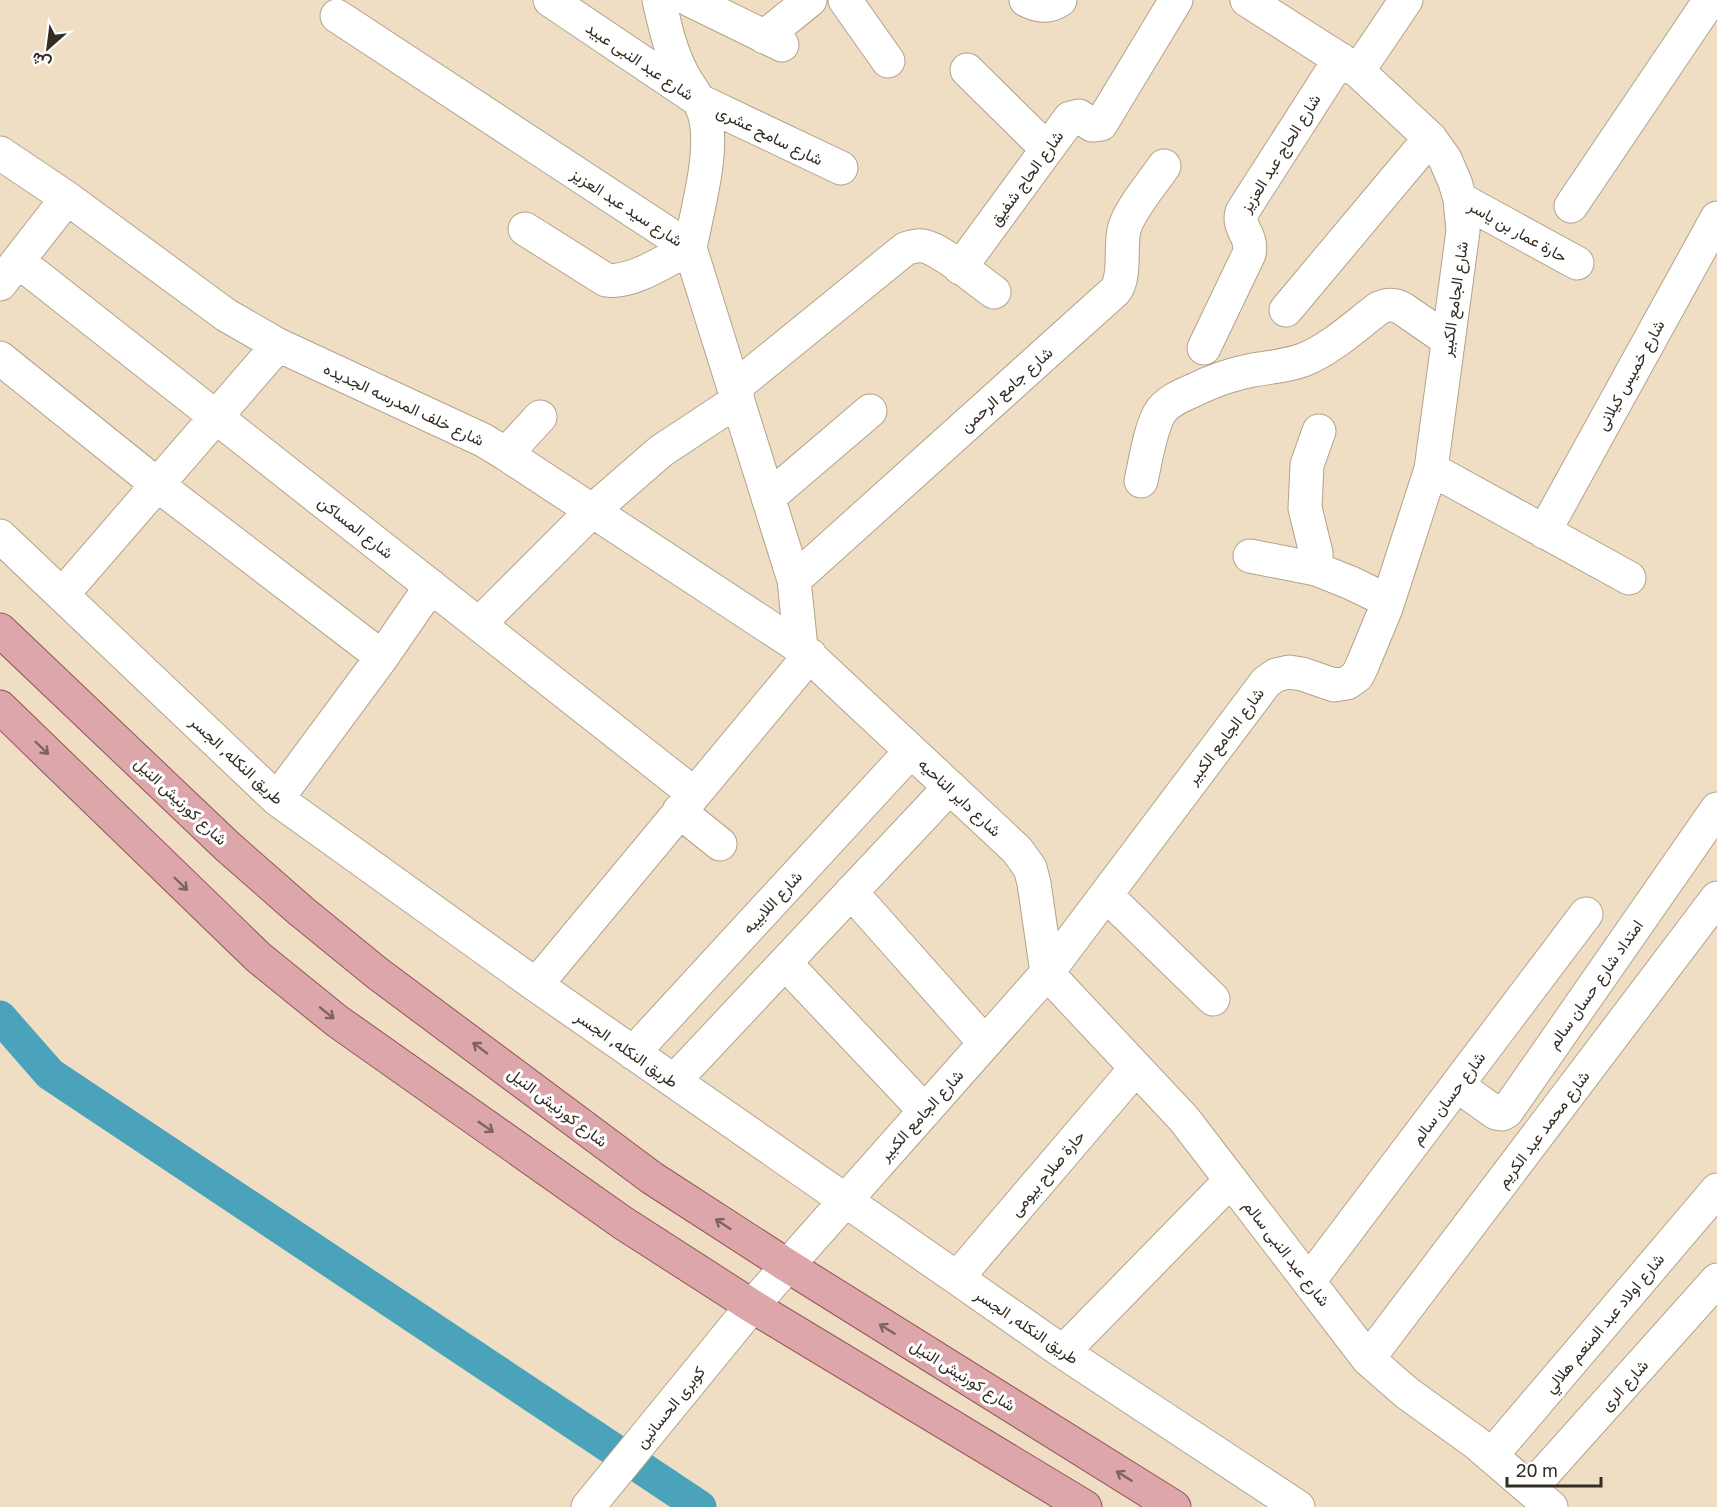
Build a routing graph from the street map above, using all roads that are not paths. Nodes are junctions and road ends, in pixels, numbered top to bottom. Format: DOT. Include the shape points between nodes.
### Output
graph roads {
  1 [pos="550,0"];
  2 [pos="659,0"];
  3 [pos="690,0"];
  4 [pos="810,0"];
  5 [pos="845,0"];
  6 [pos="1026,0"];
  7 [pos="1060,0"];
  8 [pos="1176,0"];
  9 [pos="1247,0"];
  10 [pos="1406,0"];
  11 [pos="1710,0"];
  12 [pos="337,16"];
  13 [pos="888,61"];
  14 [pos="1349,65"];
  15 [pos="967,70"];
  16 [pos="700,101"];
  17 [pos="1430,138"];
  18 [pos="1047,149"];
  19 [pos="0,153"];
  20 [pos="1164,166"];
  21 [pos="840,168"];
  22 [pos="67,198"];
  23 [pos="1460,200"];
  24 [pos="1571,206"];
  25 [pos="1717,218"];
  26 [pos="525,229"];
  27 [pos="690,248"];
  28 [pos="1577,263"];
  29 [pos="960,268"];
  30 [pos="9,272"];
  31 [pos="994,292"];
  32 [pos="1286,310"];
  33 [pos="1448,340"];
  34 [pos="278,345"];
  35 [pos="1204,348"];
  36 [pos="0,358"];
  37 [pos="736,394"];
  38 [pos="870,411"];
  39 [pos="216,417"];
  40 [pos="540,417"];
  41 [pos="1319,431"];
  42 [pos="506,454"];
  43 [pos="1431,469"];
  44 [pos="1141,481"];
  45 [pos="159,486"];
  46 [pos="768,498"];
  47 [pos="592,511"];
  48 [pos="1544,532"];
  49 [pos="0,536"];
  50 [pos="1250,556"];
  51 [pos="1316,569"];
  52 [pos="1629,578"];
  53 [pos="794,580"];
  54 [pos="431,586"];
  55 [pos="63,595"];
  56 [pos="1388,601"];
  57 [pos="479,624"];
  58 [pos="0,630"];
  59 [pos="805,651"];
  60 [pos="382,657"];
  61 [pos="0,707"];
  62 [pos="911,751"];
  63 [pos="950,787"];
  64 [pos="277,799"];
  65 [pos="686,802"];
  66 [pos="1717,809"];
  67 [pos="720,844"];
  68 [pos="851,892"];
  69 [pos="1106,895"];
  70 [pos="1717,898"];
  71 [pos="1586,914"];
  72 [pos="785,963"];
  73 [pos="1047,973"];
  74 [pos="536,985"];
  75 [pos="1213,999"];
  76 [pos="985,1043"];
  77 [pos="633,1053"];
  78 [pos="1136,1068"];
  79 [pos="674,1081"];
  80 [pos="1458,1086"];
  81 [pos="925,1111"];
  82 [pos="1231,1180"];
  83 [pos="1717,1190"];
  84 [pos="846,1201"];
  85 [pos="788,1266"];
  86 [pos="957,1278"];
  87 [pos="1717,1280"];
  88 [pos="1309,1281"];
  89 [pos="752,1306"];
  90 [pos="1064,1352"];
  91 [pos="1368,1359"];
  92 [pos="1491,1456"];
  93 [pos="1541,1498"];
  94 [pos="588,1507"];
  95 [pos="1085,1507"];
  96 [pos="1174,1507"];
  97 [pos="1298,1507"];
  1 -- 16 [label="street, شارع عبد النبى عبيد"];
  2 -- 16 [label="street" via="669,45"];
  3 -- 4 [label="street" via="773,41"];
  5 -- 13 [label="street"];
  6 -- 7 [label="street" via="1039,6"];
  8 -- 18 [label="street, شارع الحاج شفيق" via="1101,124 1095,126 1073,116"];
  9 -- 14 [label="street, شارع الجامع الكبير"];
  10 -- 14 [label="street, شارع الحاج عبد العزيز"];
  11 -- 24 [label="street"];
  12 -- 27 [label="street, شارع سيد عبد العزيز"];
  14 -- 17 [label="street, شارع الجامع الكبير"];
  14 -- 35 [label="street, شارع الحاج عبد العزيز" via="1242,212 1240,221 1250,242 1249,254"];
  15 -- 18 [label="street"];
  16 -- 21 [label="street, شارع سامح عشرى"];
  16 -- 27 [label="street" via="707,127 707,154"];
  17 -- 23 [label="street, شارع الجامع الكبير" via="1445,159"];
  17 -- 32 [label="street"];
  18 -- 29 [label="street, شارع الحاج شفيق"];
  19 -- 22 [label="street, شارع خلف المدرسه الجديده"];
  20 -- 53 [label="street, شارع جامع الرحمن" via="1127,222 1116,291"];
  22 -- 30 [label="street"];
  22 -- 34 [label="street, شارع خلف المدرسه الجديده" via="226,315"];
  23 -- 28 [label="street, حارة عمار بن ياسر"];
  23 -- 33 [label="street, شارع الجامع الكبير" via="1463,231"];
  25 -- 48 [label="street, شارع خميس كيلانى"];
  26 -- 27 [label="street" via="606,280 631,278"];
  27 -- 37 [label="street, شارع سيد عبد العزيز"];
  29 -- 31 [label="street"];
  29 -- 37 [label="street" via="928,247 905,249"];
  30 -- 39 [label="street, شارع المساكن"];
  33 -- 43 [label="street, شارع الجامع الكبير"];
  33 -- 44 [label="street" via="1398,306 1384,305 1304,360 1222,377 1182,395 1160,412"];
  34 -- 39 [label="street"];
  34 -- 42 [label="street, شارع خلف المدرسه الجديده"];
  36 -- 45 [label="street"];
  37 -- 46 [label="street, شارع سيد عبد العزيز"];
  37 -- 47 [label="street" via="661,451"];
  38 -- 46 [label="street"];
  39 -- 45 [label="street"];
  39 -- 54 [label="street, شارع المساكن"];
  40 -- 42 [label="street"];
  41 -- 51 [label="street" via="1307,465 1305,508"];
  42 -- 47 [label="street, شارع خلف المدرسه الجديده"];
  43 -- 48 [label="street"];
  43 -- 56 [label="street, شارع الجامع الكبير"];
  45 -- 55 [label="street"];
  45 -- 60 [label="street"];
  46 -- 53 [label="street, شارع سيد عبد العزيز"];
  47 -- 57 [label="street"];
  47 -- 59 [label="street, شارع خلف المدرسه الجديده"];
  48 -- 52 [label="street"];
  49 -- 55 [label="street, طريق النكله, الجسر"];
  50 -- 51 [label="street"];
  51 -- 56 [label="street"];
  53 -- 59 [label="street, شارع سيد عبد العزيز"];
  54 -- 57 [label="street, شارع المساكن"];
  54 -- 60 [label="street"];
  55 -- 64 [label="street, طريق النكله, الجسر"];
  56 -- 69 [label="street, شارع الجامع الكبير" via="1362,666 1347,683 1335,685 1289,672 1266,682"];
  57 -- 65 [label="street, شارع المساكن"];
  85 -- 58 [label="main road, شارع كورنيش النيل, one-way" via="652,1178 369,966 227,846"];
  59 -- 62 [label="street, شارع داير الناحيه"];
  59 -- 65 [label="street"];
  60 -- 64 [label="street"];
  61 -- 89 [label="main road, one-way" via="258,957 337,1021 623,1223"];
  62 -- 63 [label="street, شارع داير الناحيه"];
  62 -- 77 [label="street, شارع اللابيبه"];
  63 -- 68 [label="street"];
  63 -- 73 [label="street, شارع داير الناحيه" via="1017,850 1030,868"];
  64 -- 74 [label="street, طريق النكله, الجسر"];
  65 -- 67 [label="street, شارع المساكن"];
  65 -- 74 [label="street"];
  66 -- 80 [label="street, امتداد شارع حسان سالم" via="1507,1111 1496,1113"];
  68 -- 72 [label="street"];
  68 -- 76 [label="street"];
  69 -- 73 [label="street, شارع الجامع الكبير"];
  69 -- 75 [label="street"];
  70 -- 91 [label="street, شارع محمد عبد الكريم"];
  71 -- 80 [label="street, شارع حسان سالم"];
  72 -- 79 [label="street"];
  72 -- 81 [label="street"];
  73 -- 76 [label="street, شارع الجامع الكبير"];
  73 -- 78 [label="street, شارع عبد النبى سالم"];
  74 -- 77 [label="street, طريق النكله, الجسر"];
  76 -- 81 [label="street, شارع الجامع الكبير"];
  77 -- 79 [label="street, طريق النكله, الجسر"];
  78 -- 82 [label="street, شارع عبد النبى سالم" via="1184,1119"];
  78 -- 86 [label="street, حارة صلاح بيومى"];
  79 -- 84 [label="street, طريق النكله, الجسر"];
  80 -- 88 [label="street, شارع حسان سالم"];
  81 -- 84 [label="street, شارع الجامع الكبير"];
  82 -- 88 [label="street, شارع عبد النبى سالم"];
  82 -- 90 [label="street"];
  83 -- 92 [label="street, شارع اولاد عبد المنعم هلالي"];
  84 -- 85 [label="street, شارع الجامع الكبير"];
  84 -- 86 [label="street, طريق النكله, الجسر"];
  85 -- 89 [label="street, شارع الجامع الكبير"];
  96 -- 85 [label="main road, شارع كورنيش النيل, one-way"];
  86 -- 90 [label="street, طريق النكله, الجسر"];
  87 -- 93 [label="street, شارع الرى"];
  88 -- 91 [label="street, شارع عبد النبى سالم"];
  89 -- 94 [label="street, كوبرى الحسانين"];
  89 -- 95 [label="main road"];
  90 -- 97 [label="street, طريق النكله, الجسر"];
  91 -- 92 [label="street, شارع عبد النبى سالم"];
  92 -- 93 [label="street, شارع عبد النبى سالم"];
}
